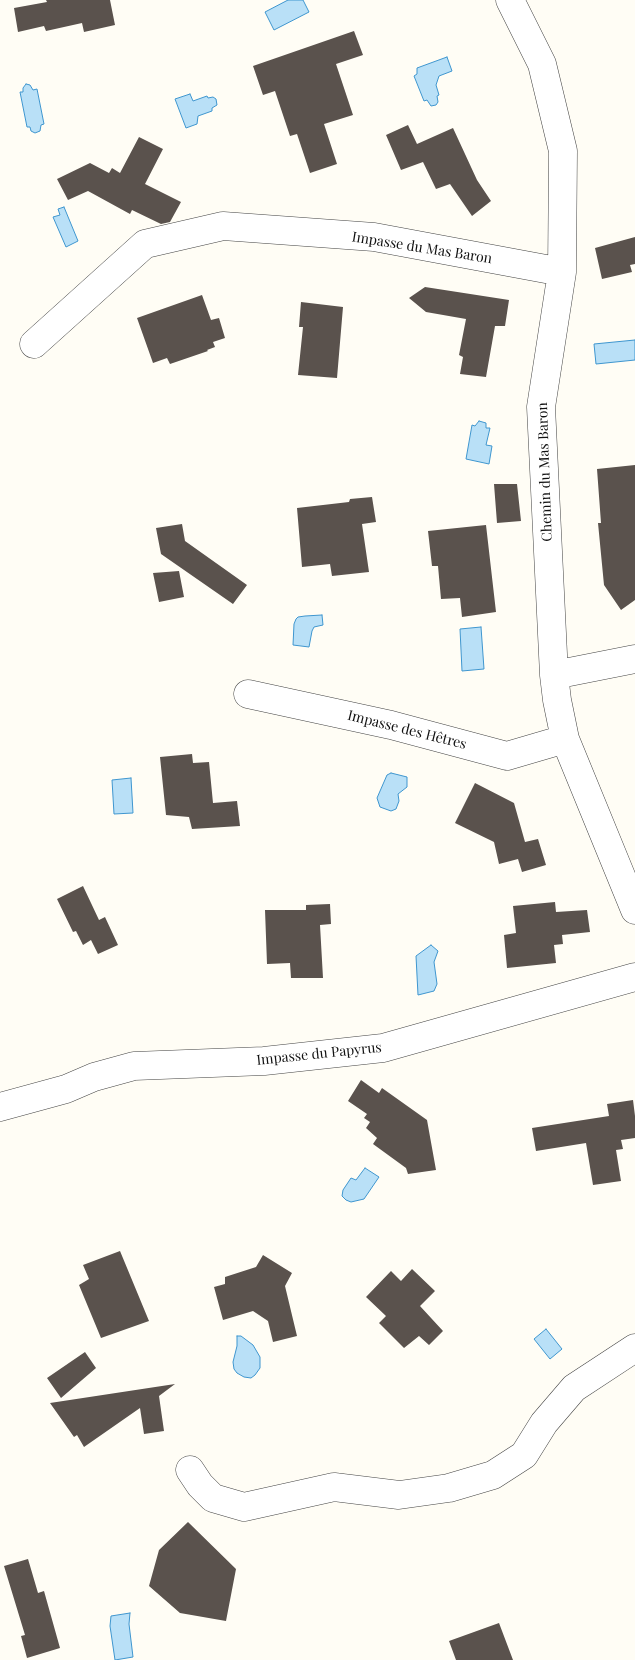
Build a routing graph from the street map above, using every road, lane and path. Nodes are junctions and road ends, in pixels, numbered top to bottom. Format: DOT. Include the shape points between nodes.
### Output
graph roads {
  1 [pos="510,0"];
  2 [pos="562,272"];
  3 [pos="34,344"];
  4 [pos="635,659"];
  5 [pos="554,675"];
  6 [pos="248,694"];
  7 [pos="565,739"];
  8 [pos="635,910"];
  9 [pos="635,977"];
  10 [pos="0,1107"];
  11 [pos="635,1348"];
  12 [pos="190,1470"];
  1 -- 2 [label="street, Chemin du Mas Baron" via="542,64 563,151"];
  2 -- 3 [label="street, Impasse du Mas Baron" via="374,237 222,226 145,244"];
  2 -- 5 [label="street, Chemin du Mas Baron" via="541,406"];
  4 -- 5 [label="street"];
  5 -- 7 [label="street, Chemin du Mas Baron"];
  6 -- 7 [label="street, Impasse des Hêtres" via="391,725 507,756"];
  7 -- 8 [label="street, Chemin du Mas Baron"];
  9 -- 10 [label="street, Impasse du Papyrus" via="383,1048 264,1061 134,1066"];
  11 -- 12 [label="street" via="574,1388 544,1422 524,1455 492,1475 449,1488 399,1495 334,1487 244,1506 213,1498"];
}
